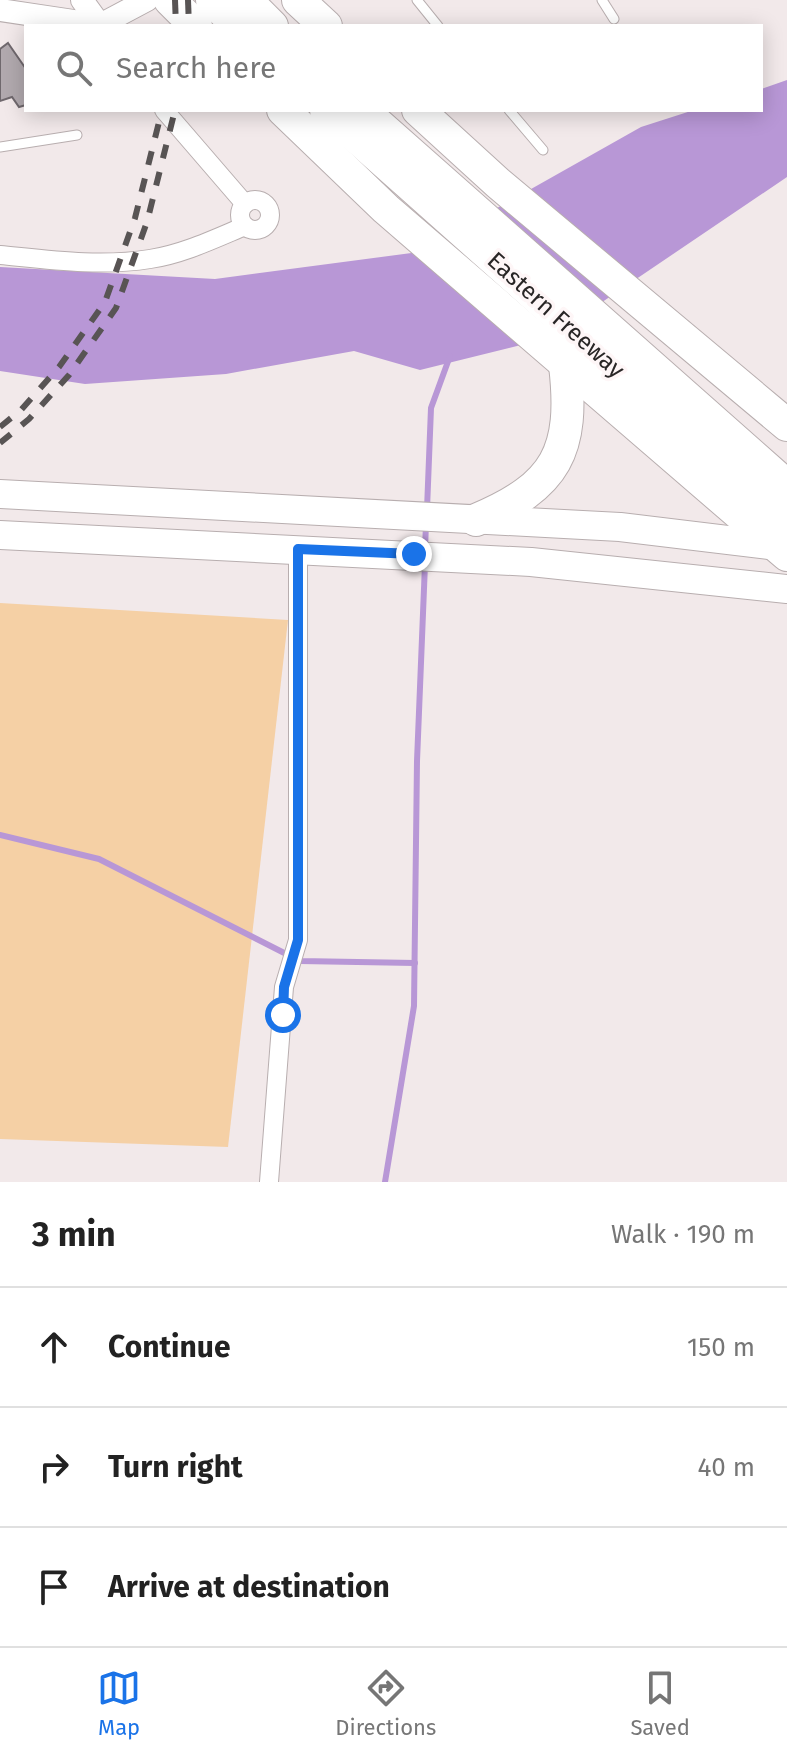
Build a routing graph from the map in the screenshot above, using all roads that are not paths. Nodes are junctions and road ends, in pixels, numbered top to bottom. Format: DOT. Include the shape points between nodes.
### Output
graph roads {
  1 [pos="82,0"];
  2 [pos="147,0"];
  3 [pos="170,0"];
  4 [pos="212,0"];
  5 [pos="246,0"];
  6 [pos="298,0"];
  7 [pos="417,0"];
  8 [pos="602,0"];
  9 [pos="0,10"];
  10 [pos="614,19"];
  11 [pos="88,24"];
  12 [pos="99,24"];
  13 [pos="104,24"];
  14 [pos="194,24"];
  15 [pos="236,24"];
  16 [pos="270,24"];
  17 [pos="324,24"];
  18 [pos="436,24"];
  19 [pos="166,112"];
  20 [pos="285,112"];
  21 [pos="328,112"];
  22 [pos="364,112"];
  23 [pos="420,112"];
  24 [pos="511,112"];
  25 [pos="77,135"];
  26 [pos="0,147"];
  27 [pos="543,150"];
  28 [pos="245,204"];
  29 [pos="245,226"];
  30 [pos="0,255"];
  31 [pos="658,320"];
  32 [pos="558,359"];
  33 [pos="787,425"];
  34 [pos="787,443"];
  35 [pos="787,486"];
  36 [pos="0,494"];
  37 [pos="104,500"];
  38 [pos="461,520"];
  39 [pos="0,535"];
  40 [pos="103,539"];
  41 [pos="784,542"];
  42 [pos="298,549"];
  43 [pos="787,589"];
  44 [pos="269,1182"];
  1 -- 12 [label="street"];
  2 -- 13 [label="street"];
  3 -- 14 [label="highway"];
  4 -- 15 [label="highway"];
  5 -- 16 [label="highway"];
  6 -- 17 [label="highway"];
  7 -- 18 [label="lane"];
  8 -- 10 [label="lane"];
  9 -- 11 [label="street"];
  19 -- 28 [label="street"];
  20 -- 32 [label="highway"];
  21 -- 41 [label="highway, Eastern Freeway"];
  22 -- 35 [label="highway, Eastern Freeway"];
  23 -- 31 [label="highway"];
  24 -- 27 [label="lane"];
  25 -- 26 [label="lane"];
  28 -- 29 [label="street" via="240,218"];
  28 -- 29 [label="street" via="259,201 270,215 263,228"];
  29 -- 30 [label="street" via="151,259 87,263"];
  31 -- 33 [label="highway"];
  31 -- 34 [label="highway" via="720,386"];
  32 -- 38 [label="highway" via="569,419 554,462 519,500"];
  32 -- 41 [label="highway"];
  36 -- 37 [label="main road"];
  37 -- 38 [label="main road"];
  37 -- 40 [label="main road"];
  38 -- 41 [label="main road"];
  39 -- 40 [label="main road"];
  40 -- 42 [label="main road"];
  42 -- 43 [label="main road" via="604,568"];
  42 -- 44 [label="street" via="298,940 284,987"];
}
